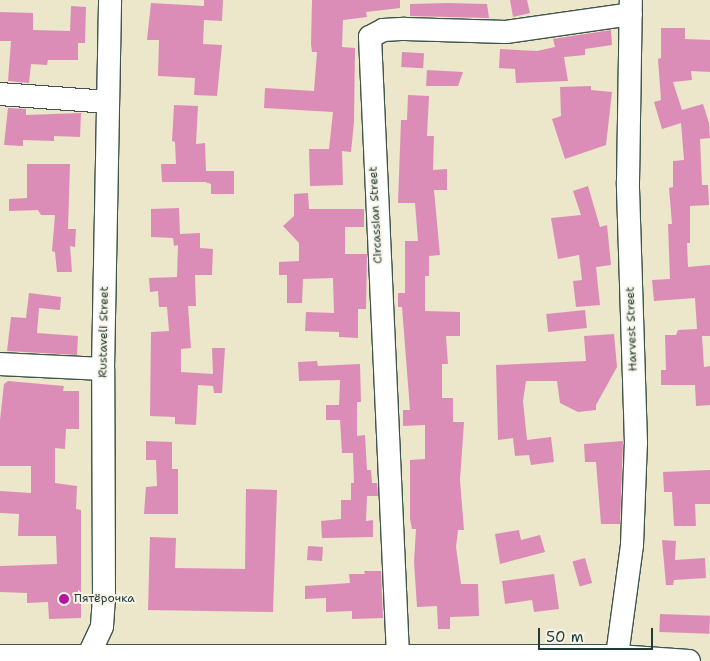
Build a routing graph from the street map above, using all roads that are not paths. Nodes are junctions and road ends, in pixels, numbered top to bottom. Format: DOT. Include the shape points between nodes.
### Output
graph roads {
  1 [pos="110,0"];
  2 [pos="631,7"];
  3 [pos="0,94"];
  4 [pos="108,102"];
  5 [pos="0,364"];
  6 [pos="103,369"];
  7 [pos="0,656"];
  8 [pos="398,656"];
  9 [pos="617,656"];
  10 [pos="88,659"];
  11 [pos="689,661"];
  1 -- 4 [label="street, Rustaveli Street"];
  2 -- 8 [label="street, Circassian Street" via="506,32 397,29 383,30 370,37"];
  2 -- 9 [label="street, Harvest Street" via="628,182 636,443 632,545"];
  3 -- 4 [label="street"];
  4 -- 6 [label="street, Rustaveli Street"];
  5 -- 6 [label="street"];
  6 -- 10 [label="street, Rustaveli Street" via="104,600 102,626"];
  7 -- 10 [label="street"];
  8 -- 9 [label="street"];
  8 -- 10 [label="street"];
  9 -- 11 [label="street"];
}
